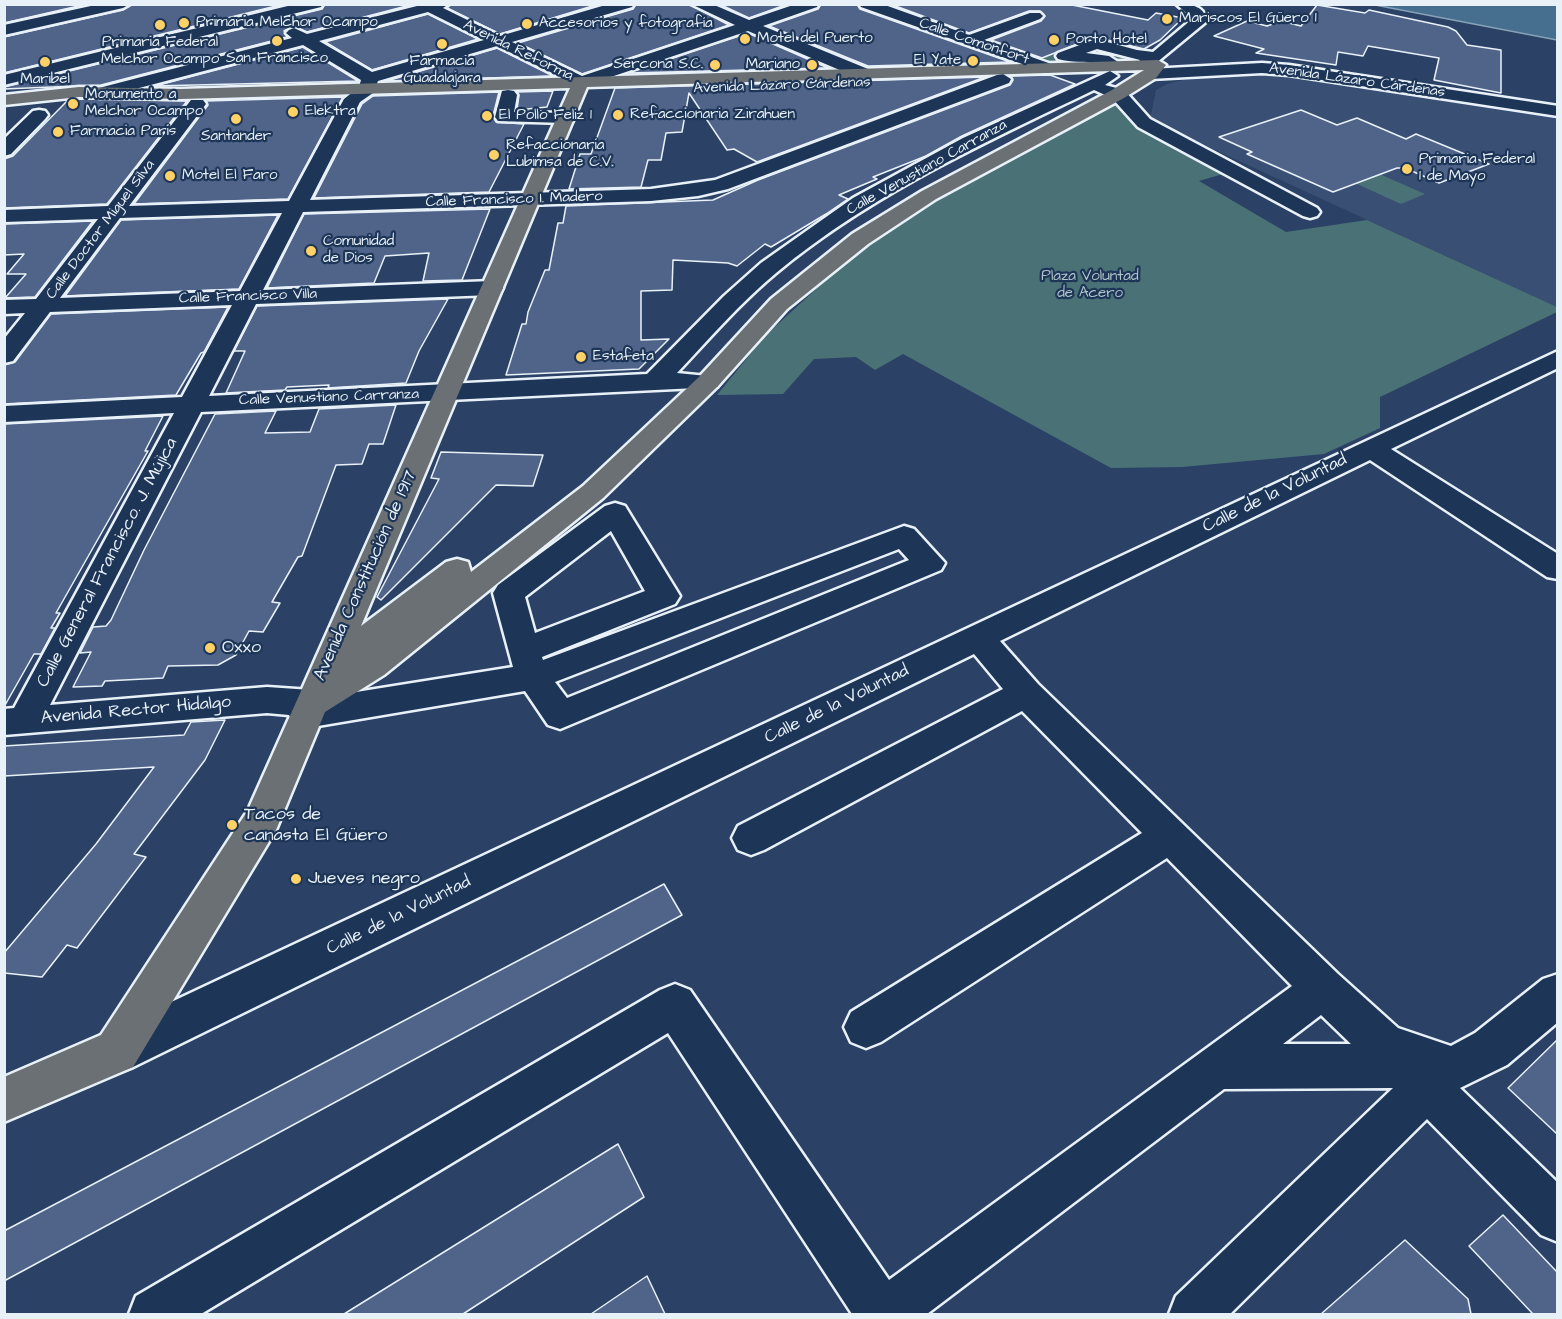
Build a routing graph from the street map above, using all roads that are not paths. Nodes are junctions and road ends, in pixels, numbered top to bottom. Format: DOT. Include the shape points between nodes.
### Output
graph roads {
  1 [pos="123,4"];
  2 [pos="244,4"];
  3 [pos="316,4"];
  4 [pos="627,4"];
  5 [pos="698,4"];
  6 [pos="812,4"];
  7 [pos="866,4"];
  8 [pos="1183,4"];
  9 [pos="432,6"];
  10 [pos="74,9"];
  11 [pos="265,16"];
  12 [pos="1035,16"];
  13 [pos="752,25"];
  14 [pos="4,30"];
  15 [pos="305,40"];
  16 [pos="969,40"];
  17 [pos="498,41"];
  18 [pos="1170,46"];
  19 [pos="128,50"];
  20 [pos="1192,50"];
  21 [pos="1215,55"];
  22 [pos="1260,63"];
  23 [pos="1048,68"];
  24 [pos="1134,72"];
  25 [pos="862,73"];
  26 [pos="163,77"];
  27 [pos="888,78"];
  28 [pos="1003,79"];
  29 [pos="4,80"];
  30 [pos="363,88"];
  31 [pos="579,88"];
  32 [pos="508,95"];
  33 [pos="46,96"];
  34 [pos="189,99"];
  35 [pos="4,100"];
  36 [pos="95,104"];
  37 [pos="1557,109"];
  38 [pos="4,111"];
  39 [pos="41,114"];
  40 [pos="566,118"];
  41 [pos="4,150"];
  42 [pos="531,198"];
  43 [pos="295,208"];
  44 [pos="114,212"];
  45 [pos="1310,212"];
  46 [pos="4,216"];
  47 [pos="492,288"];
  48 [pos="249,296"];
  49 [pos="44,305"];
  50 [pos="4,307"];
  51 [pos="4,356"];
  52 [pos="1557,358"];
  53 [pos="696,381"];
  54 [pos="654,382"];
  55 [pos="446,393"];
  56 [pos="192,404"];
  57 [pos="4,414"];
  58 [pos="1370,448"];
  59 [pos="1557,569"];
  60 [pos="978,637"];
  61 [pos="528,664"];
  62 [pos="1026,693"];
  63 [pos="314,695"];
  64 [pos="14,721"];
  65 [pos="1170,836"];
  66 [pos="751,838"];
  67 [pos="1323,988"];
  68 [pos="1557,994"];
  69 [pos="866,1027"];
  70 [pos="117,1051"];
  71 [pos="1406,1066"];
  72 [pos="1217,1067"];
  73 [pos="4,1100"];
  74 [pos="1557,1218"];
  75 [pos="154,1314"];
  76 [pos="884,1314"];
  77 [pos="1194,1314"];
  1 -- 10 [label="street"];
  2 -- 11 [label="street"];
  3 -- 11 [label="street"];
  4 -- 17 [label="street"];
  5 -- 13 [label="street"];
  6 -- 13 [label="street"];
  7 -- 16 [label="street, Calle Comonfort"];
  8 -- 18 [label="street" via="1198,15 1199,21"];
  9 -- 15 [label="street"];
  9 -- 17 [label="street, Avenida Reforma"];
  10 -- 14 [label="street"];
  10 -- 19 [label="street"];
  11 -- 15 [label="street"];
  11 -- 19 [label="street"];
  12 -- 16 [label="street"];
  13 -- 25 [label="street"];
  13 -- 31 [label="street"];
  15 -- 26 [label="street"];
  15 -- 30 [label="street"];
  16 -- 23 [label="street, Calle Comonfort"];
  17 -- 30 [label="street"];
  17 -- 31 [label="street, Avenida Reforma"];
  18 -- 20 [label="street"];
  18 -- 24 [label="street"];
  19 -- 26 [label="street"];
  19 -- 29 [label="street"];
  21 -- 22 [label="street"];
  22 -- 24 [label="street, Avenida Lázaro Cárdenas"];
  22 -- 37 [label="street, Avenida Lázaro Cárdenas"];
  23 -- 24 [label="main road, Avenida Lázaro Cárdenas"];
  23 -- 27 [label="main road, Avenida Lázaro Cárdenas"];
  24 -- 28 [label="main road, Avenida Lázaro Cárdenas"];
  24 -- 37 [label="street, Avenida Lázaro Cárdenas" via="1290,70"];
  24 -- 45 [label="street" via="1144,123"];
  24 -- 53 [label="main road" via="860,239 779,304"];
  24 -- 54 [label="street, Calle Venustiano Carranza" via="970,142 860,202 769,268"];
  25 -- 27 [label="main road, Avenida Lázaro Cárdenas"];
  25 -- 31 [label="main road, Avenida Lázaro Cárdenas"];
  26 -- 34 [label="main road" via="164,87"];
  26 -- 36 [label="street"];
  27 -- 28 [label="main road, Avenida Lázaro Cárdenas"];
  27 -- 31 [label="main road, Avenida Lázaro Cárdenas"];
  28 -- 42 [label="street, Calle Francisco I. Madero" via="698,190"];
  30 -- 31 [label="main road, Avenida Lázaro Cárdenas"];
  30 -- 32 [label="main road, Avenida Lázaro Cárdenas"];
  30 -- 34 [label="main road, Avenida Lázaro Cárdenas"];
  30 -- 43 [label="street, Calle General Francisco. J. Mújica"];
  31 -- 32 [label="main road, Avenida Lázaro Cárdenas"];
  31 -- 40 [label="main road, Avenida Constitución de 1917"];
  32 -- 40 [label="street" via="504,117"];
  33 -- 35 [label="main road, Avenida Lázaro Cárdenas"];
  33 -- 36 [label="main road, Avenida Lázaro Cárdenas" via="78,92"];
  33 -- 39 [label="main road" via="26,106"];
  34 -- 36 [label="main road, Avenida Lázaro Cárdenas"];
  34 -- 44 [label="street, Calle Doctor Miguel Silva"];
  38 -- 39 [label="main road"];
  39 -- 41 [label="street"];
  40 -- 42 [label="main road, Avenida Constitución de 1917"];
  42 -- 43 [label="street, Calle Francisco I. Madero"];
  42 -- 47 [label="main road, Avenida Constitución de 1917"];
  43 -- 44 [label="street, Calle Francisco I. Madero"];
  43 -- 48 [label="street, Calle General Francisco. J. Mújica"];
  44 -- 46 [label="street, Calle Francisco I. Madero"];
  44 -- 49 [label="street, Calle Doctor Miguel Silva"];
  47 -- 48 [label="street, Calle Francisco Villa"];
  47 -- 55 [label="main road, Avenida Constitución de 1917"];
  48 -- 49 [label="street, Calle Francisco Villa"];
  48 -- 56 [label="street, Calle General Francisco. J. Mújica"];
  49 -- 50 [label="street, Calle Francisco Villa"];
  49 -- 51 [label="street, Calle Doctor Miguel Silva"];
  52 -- 58 [label="street, Calle de la Voluntad"];
  53 -- 54 [label="street, Calle Venustiano Carranza"];
  53 -- 63 [label="main road" via="593,492 372,666 339,688"];
  54 -- 55 [label="street, Calle Venustiano Carranza"];
  55 -- 56 [label="street, Calle Venustiano Carranza"];
  55 -- 63 [label="main road, Avenida Constitución de 1917"];
  56 -- 57 [label="street, Calle Venustiano Carranza"];
  56 -- 64 [label="street, Calle General Francisco. J. Mújica"];
  58 -- 59 [label="street"];
  58 -- 60 [label="street, Calle de la Voluntad"];
  60 -- 62 [label="street"];
  60 -- 70 [label="street, Calle de la Voluntad"];
  61 -- 61 [label="street" via="664,596 615,513 509,593"];
  61 -- 61 [label="street" via="904,536 930,563 560,715"];
  61 -- 63 [label="street, Avenida Rector Hidalgo"];
  62 -- 65 [label="street"];
  62 -- 66 [label="street"];
  63 -- 64 [label="street, Avenida Rector Hidalgo"];
  63 -- 70 [label="main road, Avenida Constitución de 1917" via="263,819"];
  65 -- 67 [label="street"];
  65 -- 69 [label="street"];
  67 -- 71 [label="street"];
  67 -- 72 [label="street"];
  68 -- 71 [label="street" via="1491,1049 1453,1069"];
  70 -- 73 [label="main road"];
  71 -- 72 [label="street"];
  71 -- 74 [label="street"];
  71 -- 77 [label="street"];
  72 -- 76 [label="street"];
  75 -- 76 [label="street" via="675,1005"];
}
